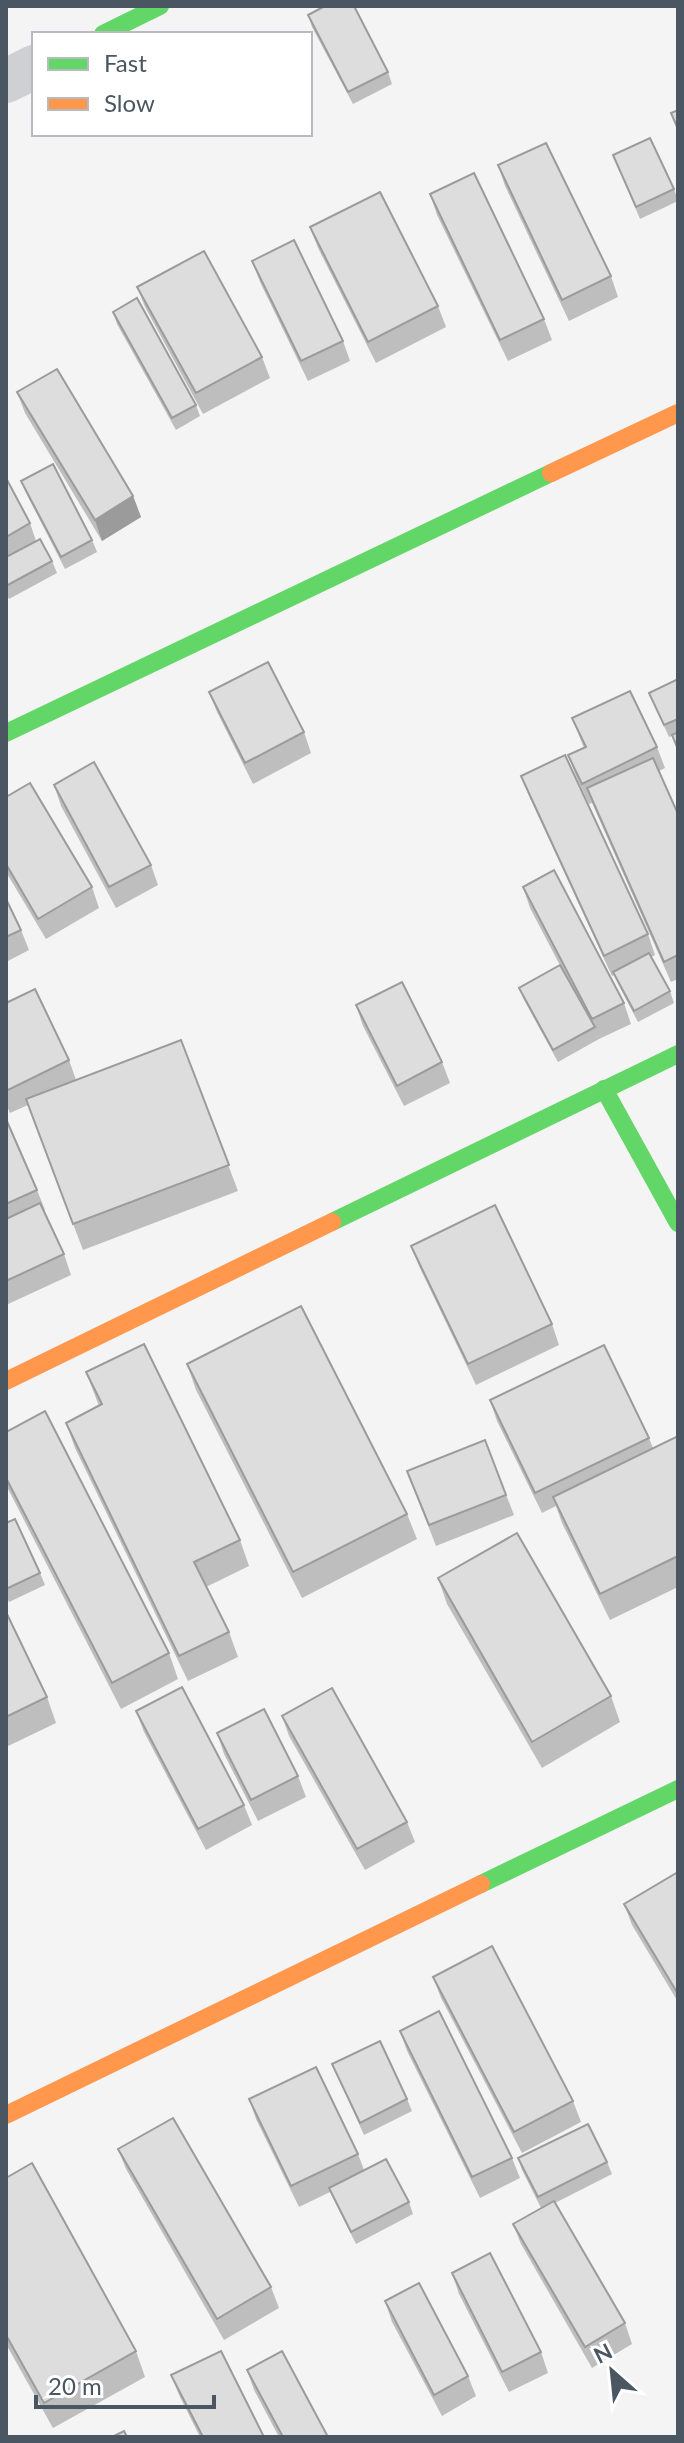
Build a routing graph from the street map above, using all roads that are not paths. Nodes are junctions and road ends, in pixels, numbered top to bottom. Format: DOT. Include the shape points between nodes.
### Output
graph roads {
  1 [pos="160,6"];
  2 [pos="107,32"];
  3 [pos="32,68"];
  4 [pos="6,81"];
  5 [pos="678,413"];
  6 [pos="6,733"];
  7 [pos="678,1054"];
  8 [pos="604,1089"];
  9 [pos="678,1223"];
  10 [pos="6,1381"];
  11 [pos="678,1789"];
  12 [pos="6,2115"];
  1 -- 2 [label="street"];
  3 -- 4 [label="street"];
  5 -- 6 [label="street"];
  7 -- 8 [label="street"];
  8 -- 9 [label="street"];
  8 -- 10 [label="street"];
  11 -- 12 [label="street"];
}
